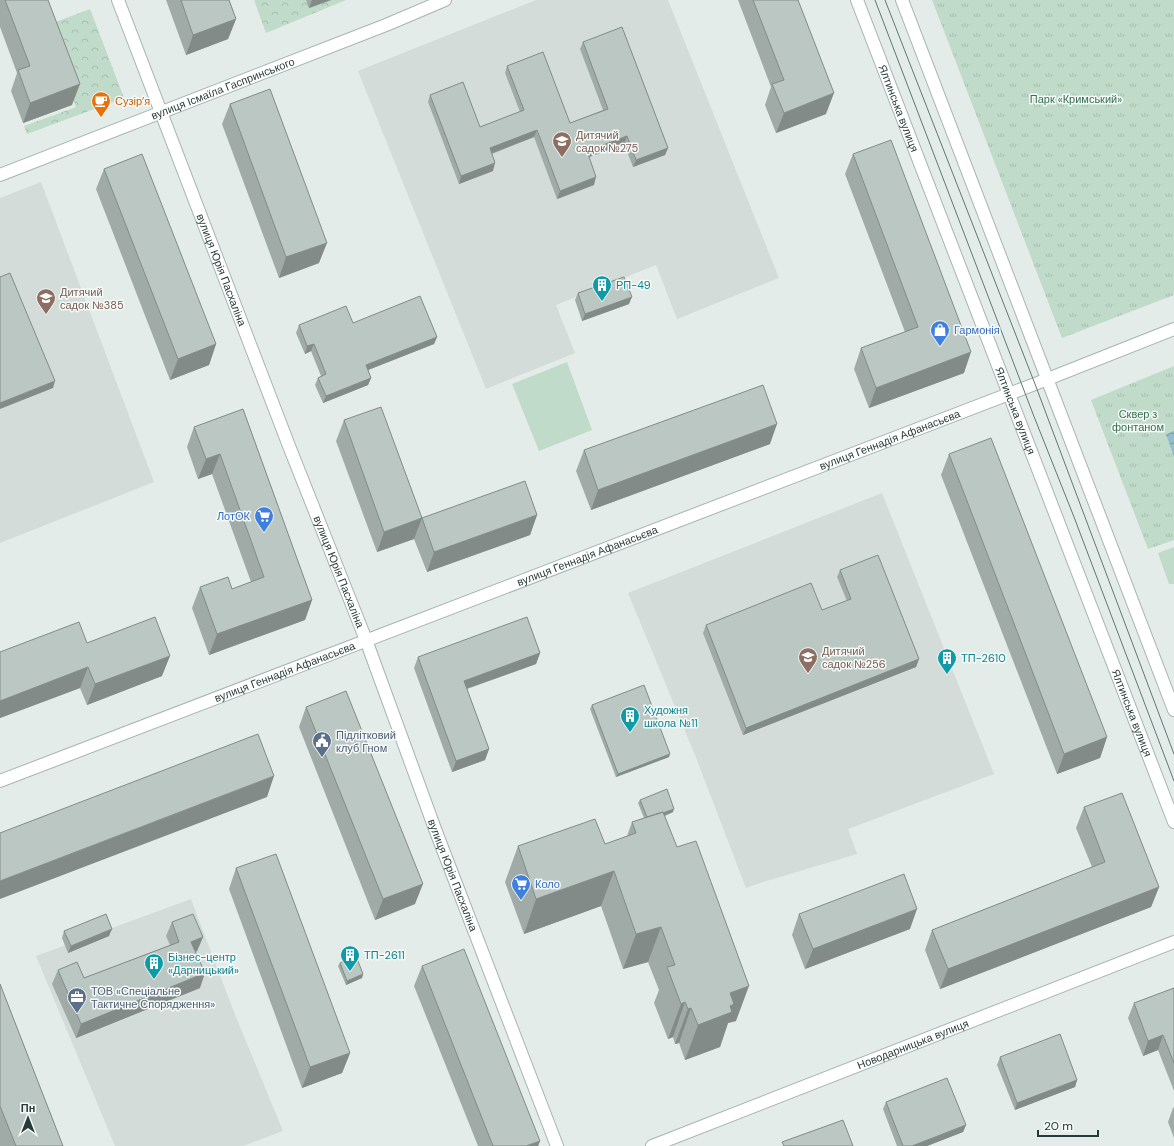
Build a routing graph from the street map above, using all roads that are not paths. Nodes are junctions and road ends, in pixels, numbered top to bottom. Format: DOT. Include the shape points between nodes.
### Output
graph roads {
  1 [pos="118,0"];
  2 [pos="445,0"];
  3 [pos="857,0"];
  4 [pos="902,0"];
  5 [pos="161,113"];
  6 [pos="0,175"];
  7 [pos="1174,329"];
  8 [pos="1047,379"];
  9 [pos="1009,394"];
  10 [pos="366,640"];
  11 [pos="1174,710"];
  12 [pos="0,781"];
  13 [pos="1174,822"];
  14 [pos="1174,942"];
  15 [pos="556,1146"];
  16 [pos="652,1146"];
  1 -- 5 [label="street, вулиця Юрія Пасхаліна"];
  2 -- 5 [label="street, вулиця Ісмаїла Гаспринського"];
  3 -- 9 [label="street, Ялтинська вулиця"];
  4 -- 8 [label="street"];
  5 -- 6 [label="street, вулиця Ісмаїла Гаспринського"];
  5 -- 10 [label="street, вулиця Юрія Пасхаліна" via="288,446"];
  7 -- 8 [label="street, вулиця Геннадія Афанасьєва"];
  8 -- 9 [label="street, вулиця Геннадія Афанасьєва"];
  8 -- 11 [label="street"];
  9 -- 10 [label="street, вулиця Геннадія Афанасьєва"];
  9 -- 13 [label="street, Ялтинська вулиця"];
  10 -- 12 [label="street, вулиця Геннадія Афанасьєва"];
  10 -- 15 [label="street, вулиця Юрія Пасхаліна" via="437,835"];
  14 -- 16 [label="street, Новодарницька вулиця"];
}
